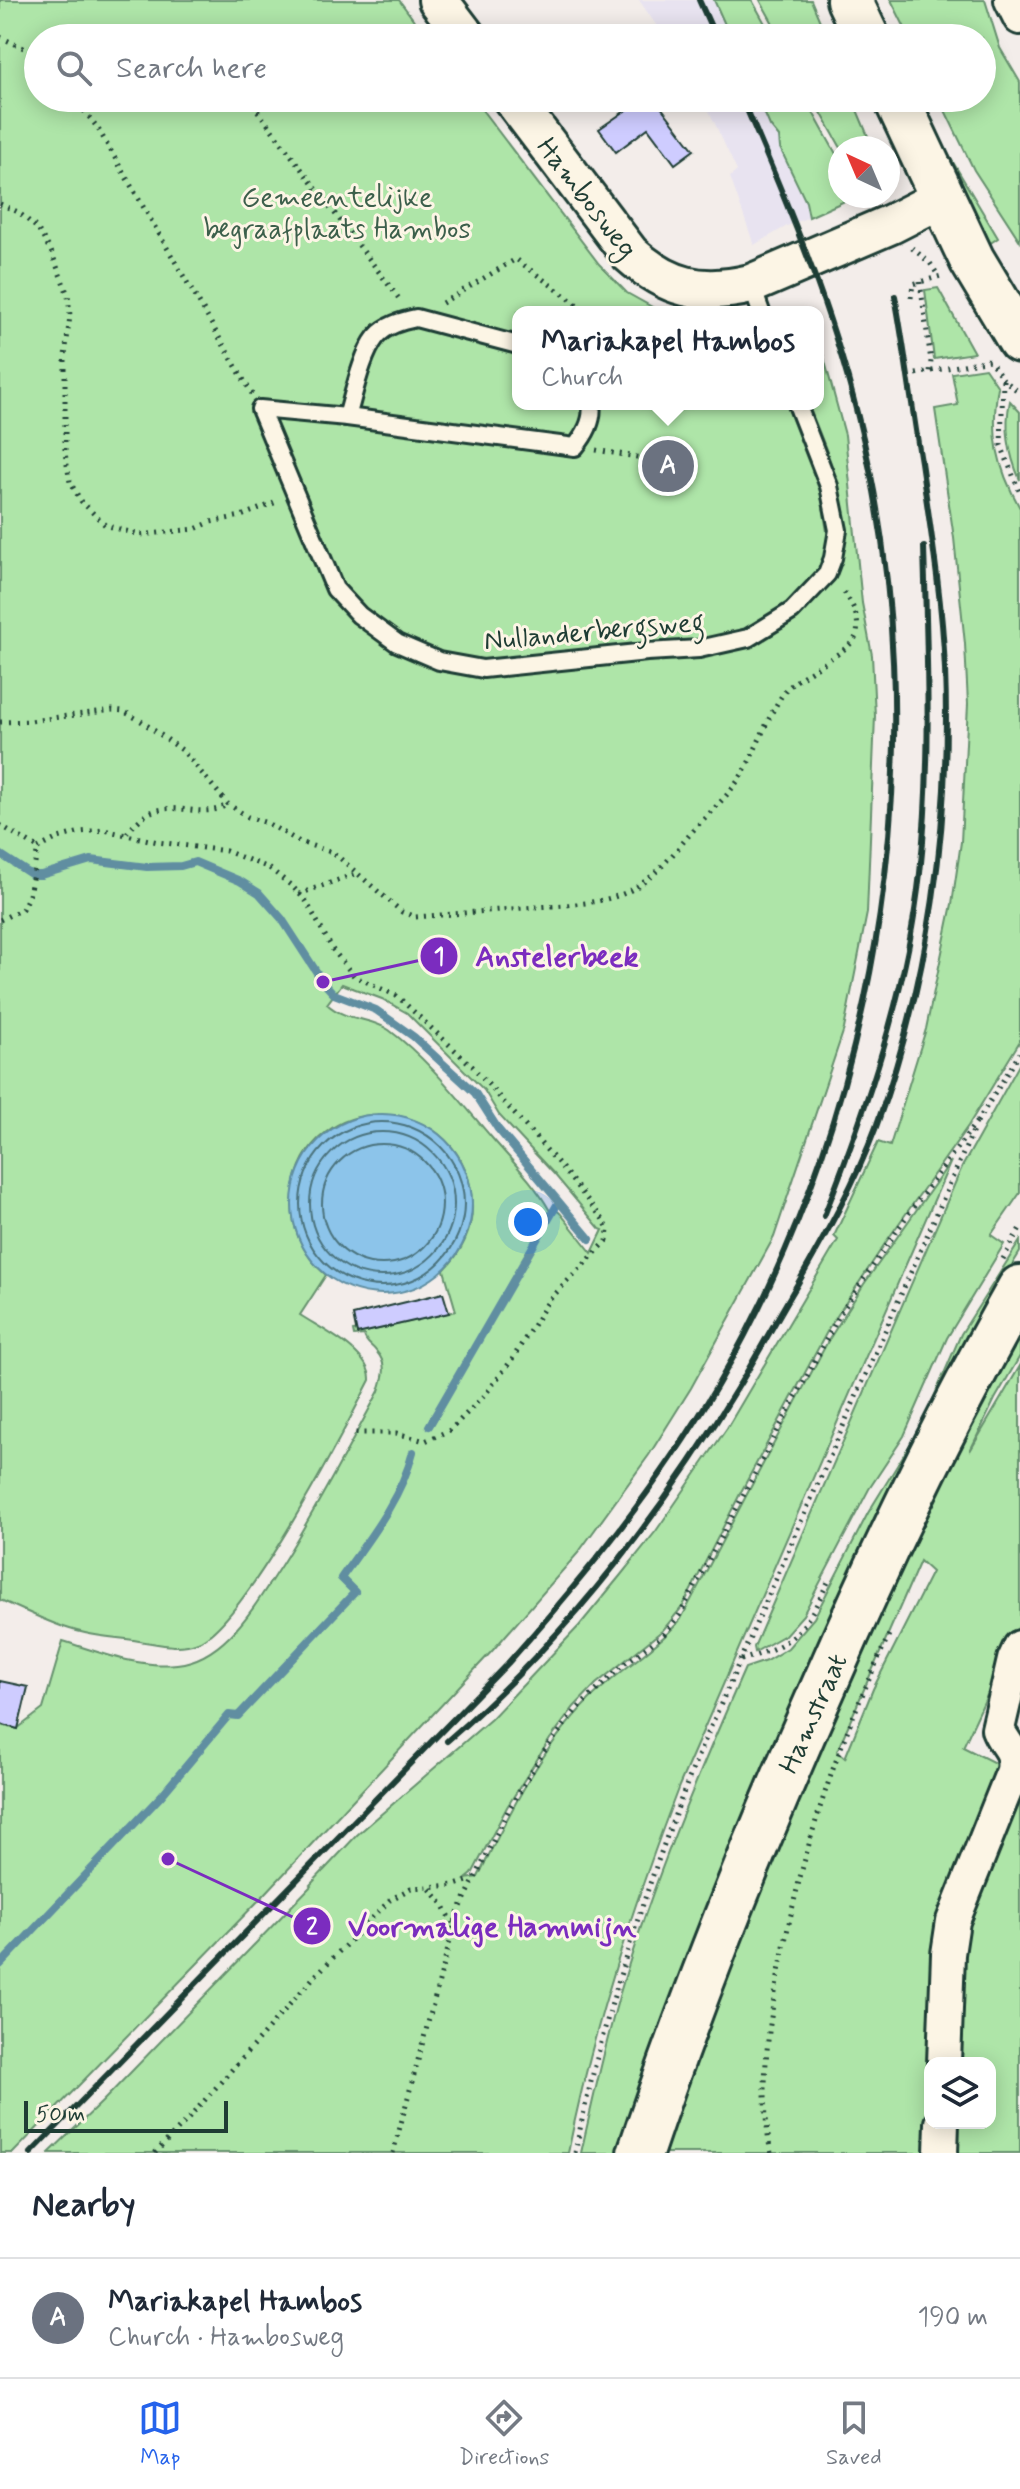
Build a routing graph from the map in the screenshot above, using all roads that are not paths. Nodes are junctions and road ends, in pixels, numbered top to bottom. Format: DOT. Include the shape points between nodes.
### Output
graph roads {
  1 [pos="438,0"];
  2 [pos="849,0"];
  3 [pos="1011,0"];
  4 [pos="1020,18"];
  5 [pos="456,24"];
  6 [pos="860,24"];
  7 [pos="523,112"];
  8 [pos="902,112"];
  9 [pos="942,198"];
  10 [pos="756,298"];
  11 [pos="512,343"];
  12 [pos="1004,360"];
  13 [pos="593,410"];
  14 [pos="799,410"];
  15 [pos="347,417"];
  16 [pos="1020,1288"];
  17 [pos="1020,1647"];
  18 [pos="944,2057"];
  19 [pos="942,2129"];
  20 [pos="640,2153"];
  21 [pos="941,2153"];
  1 -- 5 [label="street"];
  2 -- 6 [label="main road"];
  3 -- 4 [label="street"];
  7 -- 10 [label="street, Hambosweg" via="630,254 650,272 667,282"];
  8 -- 9 [label="main road"];
  9 -- 10 [label="street, Hambosweg"];
  9 -- 12 [label="main road" via="985,285"];
  11 -- 15 [label="lane" via="416,318 389,326 376,337"];
  13 -- 15 [label="lane" via="575,447"];
  14 -- 15 [label="lane, Nullanderbergsweg" via="829,486 837,543 827,574 792,611 748,638 699,649 483,669 439,661 397,643 335,589 260,409"];
  16 -- 20 [label="main road, Hamstraat" via="923,1471 790,1762"];
  17 -- 18 [label="street" via="998,1729 1012,1749 1013,1771 953,1921"];
  19 -- 21 [label="street"];
}
